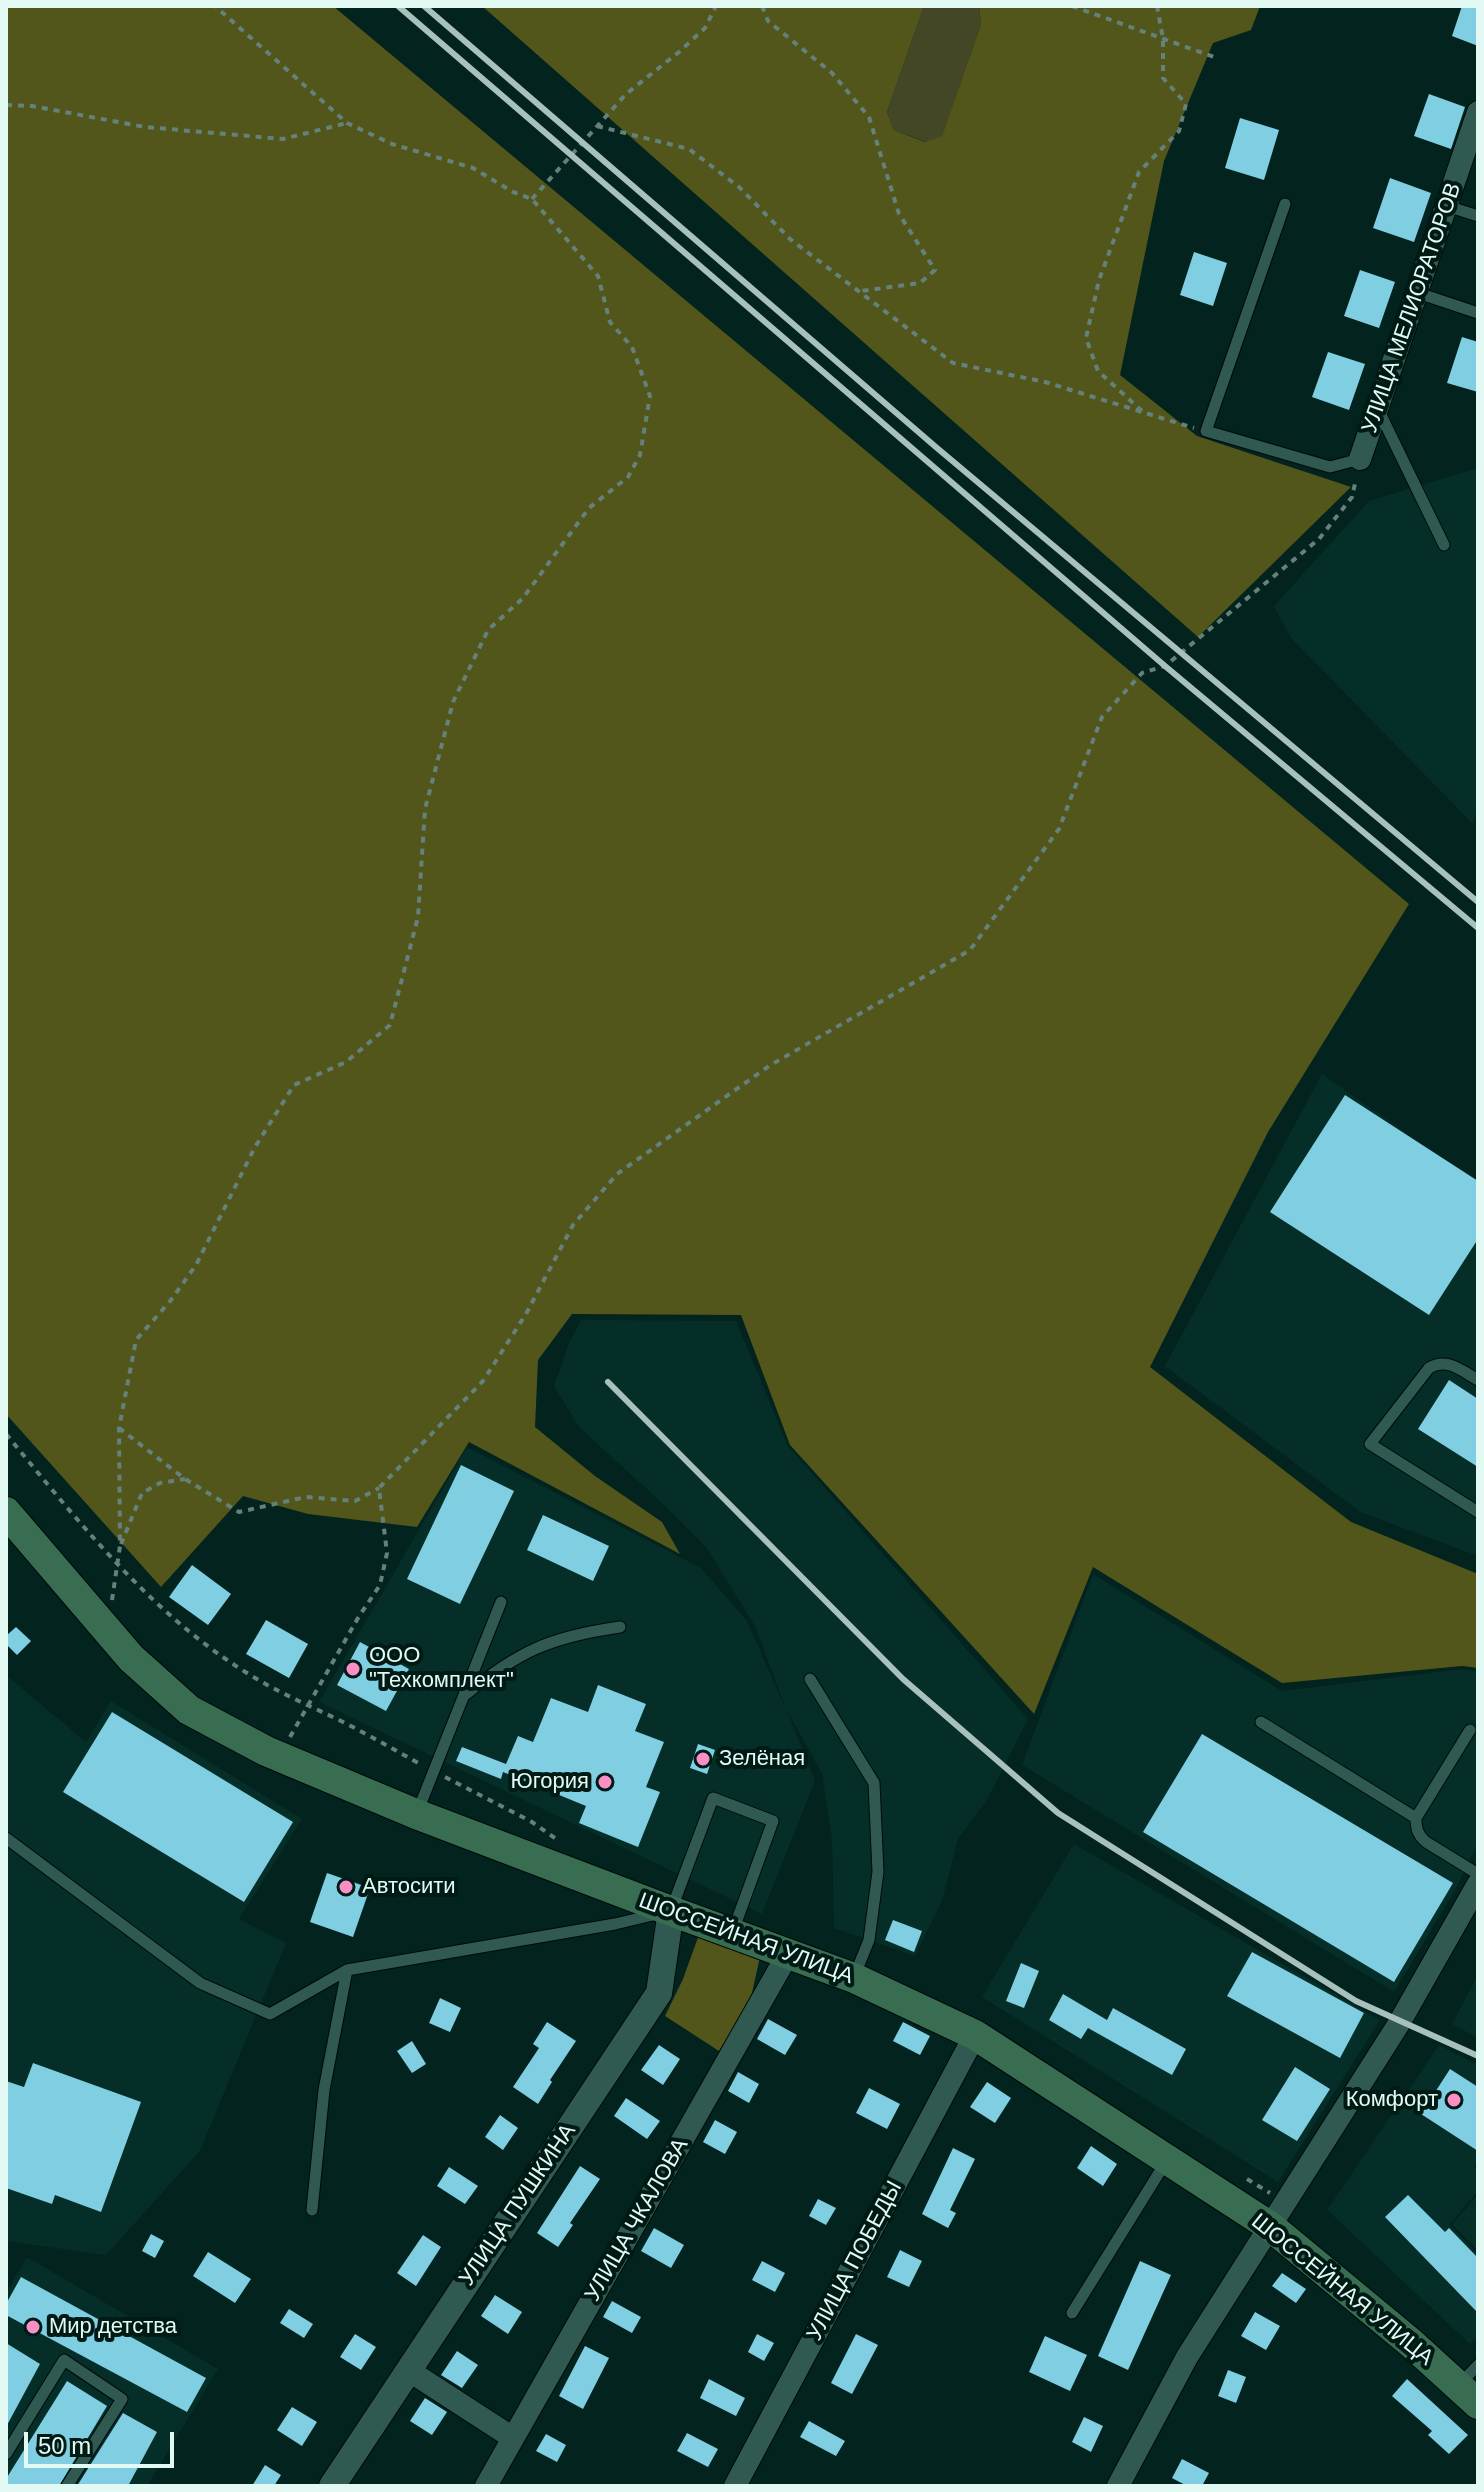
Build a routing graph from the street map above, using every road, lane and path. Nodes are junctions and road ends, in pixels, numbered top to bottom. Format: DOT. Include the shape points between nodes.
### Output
graph roads {
  1 [pos="215,6"];
  2 [pos="716,6"];
  3 [pos="762,6"];
  4 [pos="1072,6"];
  5 [pos="1157,6"];
  6 [pos="1163,39"];
  7 [pos="1214,57"];
  8 [pos="6,105"];
  9 [pos="1478,112"];
  10 [pos="347,123"];
  11 [pos="597,126"];
  12 [pos="532,199"];
  13 [pos="1285,204"];
  14 [pos="1447,206"];
  15 [pos="1478,216"];
  16 [pos="861,291"];
  17 [pos="1418,293"];
  18 [pos="1478,313"];
  19 [pos="1378,408"];
  20 [pos="1144,413"];
  21 [pos="1206,431"];
  22 [pos="1360,459"];
  23 [pos="1444,545"];
  24 [pos="1478,1380"];
  25 [pos="119,1428"];
  26 [pos="185,1479"];
  27 [pos="379,1488"];
  28 [pos="6,1512"];
  29 [pos="1478,1512"];
  30 [pos="120,1546"];
  31 [pos="501,1602"];
  32 [pos="620,1627"];
  33 [pos="107,1630"];
  34 [pos="810,1679"];
  35 [pos="464,1696"];
  36 [pos="1261,1722"];
  37 [pos="1470,1730"];
  38 [pos="279,1756"];
  39 [pos="416,1814"];
  40 [pos="1416,1818"];
  41 [pos="6,1838"];
  42 [pos="1478,1874"];
  43 [pos="1478,1884"];
  44 [pos="671,1911"];
  45 [pos="732,1933"];
  46 [pos="788,1954"];
  47 [pos="347,1970"];
  48 [pos="854,1978"];
  49 [pos="975,2035"];
  50 [pos="1167,2160"];
  51 [pos="312,2210"];
  52 [pos="1271,2227"];
  53 [pos="1072,2313"];
  54 [pos="408,2370"];
  55 [pos="1471,2385"];
  56 [pos="513,2438"];
  57 [pos="6,2454"];
  58 [pos="67,2486"];
  59 [pos="332,2486"];
  60 [pos="486,2486"];
  61 [pos="735,2486"];
  62 [pos="1118,2486"];
  1 -- 10 [label="path"];
  2 -- 11 [label="path" via="705,28 626,94"];
  3 -- 16 [label="path" via="768,21 832,73 869,117 899,214 935,270 920,283"];
  4 -- 6 [label="path"];
  5 -- 6 [label="path"];
  6 -- 7 [label="path"];
  6 -- 20 [label="path" via="1163,78 1186,104 1179,131 1139,172 1099,280 1086,338 1098,371"];
  8 -- 10 [label="path" via="145,127 283,139"];
  9 -- 14 [label="street, УЛИЦА МЕЛИОРАТОРОВ"];
  10 -- 12 [label="path" via="392,144 473,168"];
  11 -- 12 [label="path"];
  11 -- 16 [label="path" via="689,149 739,187 790,239"];
  12 -- 25 [label="path" via="598,276 610,322 632,347 650,396 640,455 628,477 589,508 523,598 488,630 453,702 425,809 418,917 390,1025 346,1062 294,1085 255,1147 196,1265 136,1340"];
  13 -- 21 [label="lane"];
  14 -- 15 [label="lane"];
  14 -- 17 [label="street, УЛИЦА МЕЛИОРАТОРОВ"];
  16 -- 20 [label="path" via="953,363 1045,382"];
  17 -- 18 [label="lane"];
  17 -- 19 [label="street, УЛИЦА МЕЛИОРАТОРОВ"];
  19 -- 22 [label="street, УЛИЦА МЕЛИОРАТОРОВ"];
  19 -- 23 [label="lane"];
  20 -- 21 [label="path"];
  21 -- 22 [label="lane" via="1330,467"];
  22 -- 27 [label="path" via="1352,497 1319,539 1165,666 1142,673 1102,717 1059,829 970,950 769,1066 617,1174 573,1225 483,1381"];
  24 -- 29 [label="lane" via="1437,1363 1370,1444"];
  25 -- 26 [label="path"];
  25 -- 30 [label="path"];
  26 -- 27 [label="path" via="239,1512 306,1497 355,1501"];
  26 -- 30 [label="path" via="142,1493"];
  27 -- 38 [label="path" via="387,1553 380,1585"];
  28 -- 33 [label="main road, ШОССЕЙНАЯ УЛИЦА"];
  30 -- 33 [label="path"];
  31 -- 35 [label="lane"];
  32 -- 35 [label="lane" via="577,1633 536,1647 498,1668"];
  33 -- 38 [label="main road, ШОССЕЙНАЯ УЛИЦА" via="189,1710"];
  34 -- 48 [label="lane" via="874,1783 878,1872 869,1940"];
  35 -- 39 [label="lane"];
  36 -- 40 [label="lane"];
  37 -- 40 [label="lane"];
  38 -- 39 [label="main road, ШОССЕЙНАЯ УЛИЦА"];
  39 -- 44 [label="main road, ШОССЕЙНАЯ УЛИЦА"];
  40 -- 42 [label="lane" via="1420,1837"];
  41 -- 47 [label="lane" via="200,1983 270,2014"];
  43 -- 52 [label="street" via="1400,2022"];
  44 -- 45 [label="main road, ШОССЕЙНАЯ УЛИЦА"];
  44 -- 45 [label="lane" via="713,1798 773,1821"];
  44 -- 47 [label="lane"];
  44 -- 54 [label="street, УЛИЦА ПУШКИНА" via="659,1993"];
  45 -- 46 [label="main road, ШОССЕЙНАЯ УЛИЦА"];
  46 -- 48 [label="main road, ШОССЕЙНАЯ УЛИЦА"];
  46 -- 56 [label="street, УЛИЦА ЧКАЛОВА"];
  47 -- 51 [label="lane" via="324,2090"];
  48 -- 49 [label="main road, ШОССЕЙНАЯ УЛИЦА"];
  49 -- 50 [label="main road, ШОССЕЙНАЯ УЛИЦА"];
  49 -- 61 [label="street, УЛИЦА ПОБЕДЫ"];
  50 -- 52 [label="main road, ШОССЕЙНАЯ УЛИЦА"];
  50 -- 53 [label="lane"];
  52 -- 55 [label="main road, ШОССЕЙНАЯ УЛИЦА" via="1411,2343"];
  52 -- 62 [label="street" via="1187,2357"];
  54 -- 56 [label="street"];
  54 -- 59 [label="street, УЛИЦА ПУШКИНА"];
  56 -- 60 [label="street, УЛИЦА ЧКАЛОВА"];
  57 -- 58 [label="lane" via="64,2360 122,2399"];
}
